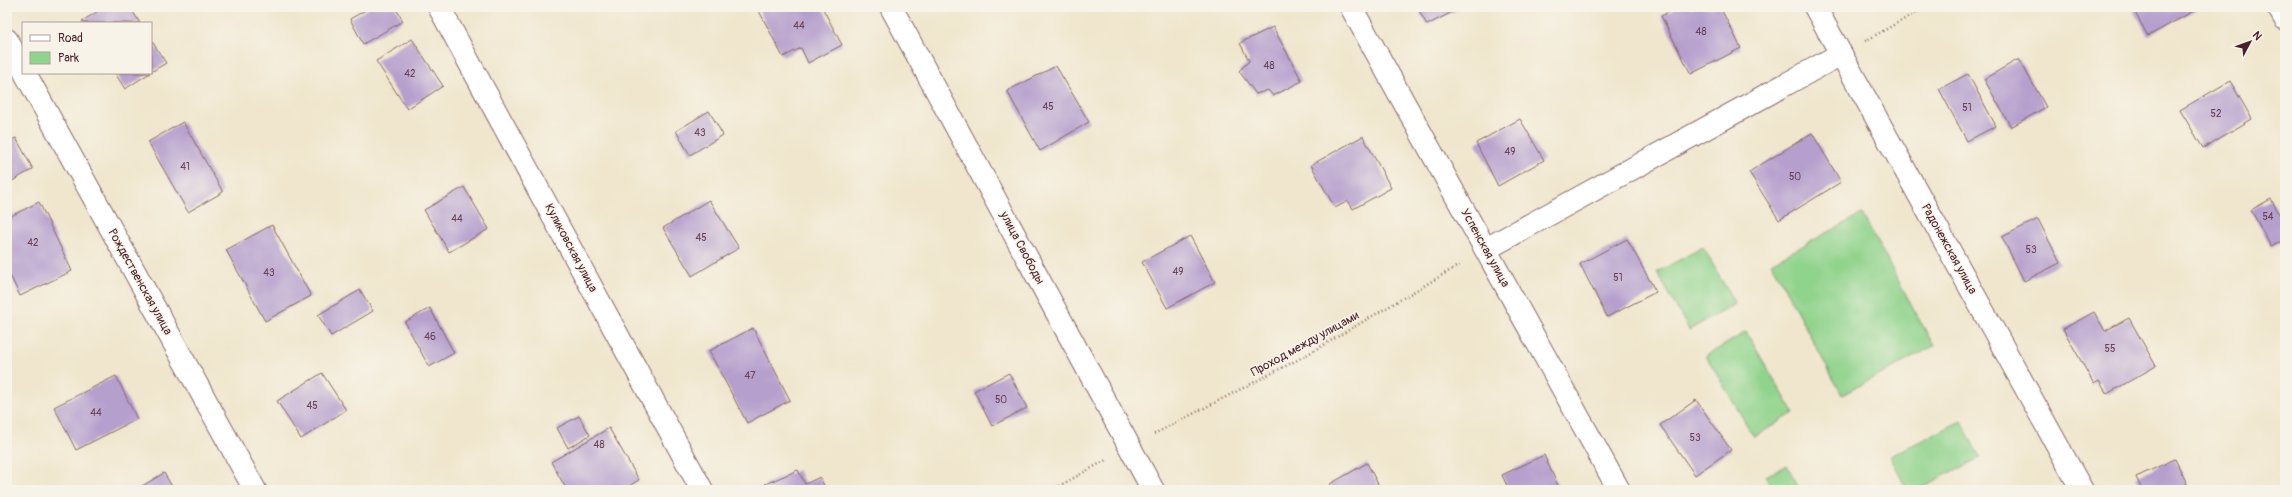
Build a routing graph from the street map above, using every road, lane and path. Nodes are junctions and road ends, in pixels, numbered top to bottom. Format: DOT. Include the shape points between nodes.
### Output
graph roads {
  1 [pos="440,7"];
  2 [pos="891,7"];
  3 [pos="1351,7"];
  4 [pos="1815,7"];
  5 [pos="1926,7"];
  6 [pos="2278,7"];
  7 [pos="2285,19"];
  8 [pos="7,40"];
  9 [pos="1841,54"];
  10 [pos="22,67"];
  11 [pos="26,74"];
  12 [pos="1486,249"];
  13 [pos="1129,446"];
  14 [pos="255,490"];
  15 [pos="702,490"];
  16 [pos="1052,490"];
  17 [pos="1153,490"];
  18 [pos="1618,490"];
  19 [pos="2082,490"];
  1 -- 15 [label="street, Куликовская улица"];
  2 -- 13 [label="street, улица Свободы"];
  3 -- 12 [label="street, Успенская улица"];
  4 -- 9 [label="street, Радонежская улица"];
  5 -- 9 [label="path"];
  6 -- 7 [label="street"];
  8 -- 10 [label="street"];
  9 -- 12 [label="street"];
  9 -- 19 [label="street, Радонежская улица"];
  11 -- 14 [label="street, Рождественская улица"];
  12 -- 13 [label="path, Проход между улицами" via="1303,357"];
  12 -- 18 [label="street, Успенская улица"];
  13 -- 16 [label="path, Проход между улицами"];
  13 -- 17 [label="street, улица Свободы"];
}
